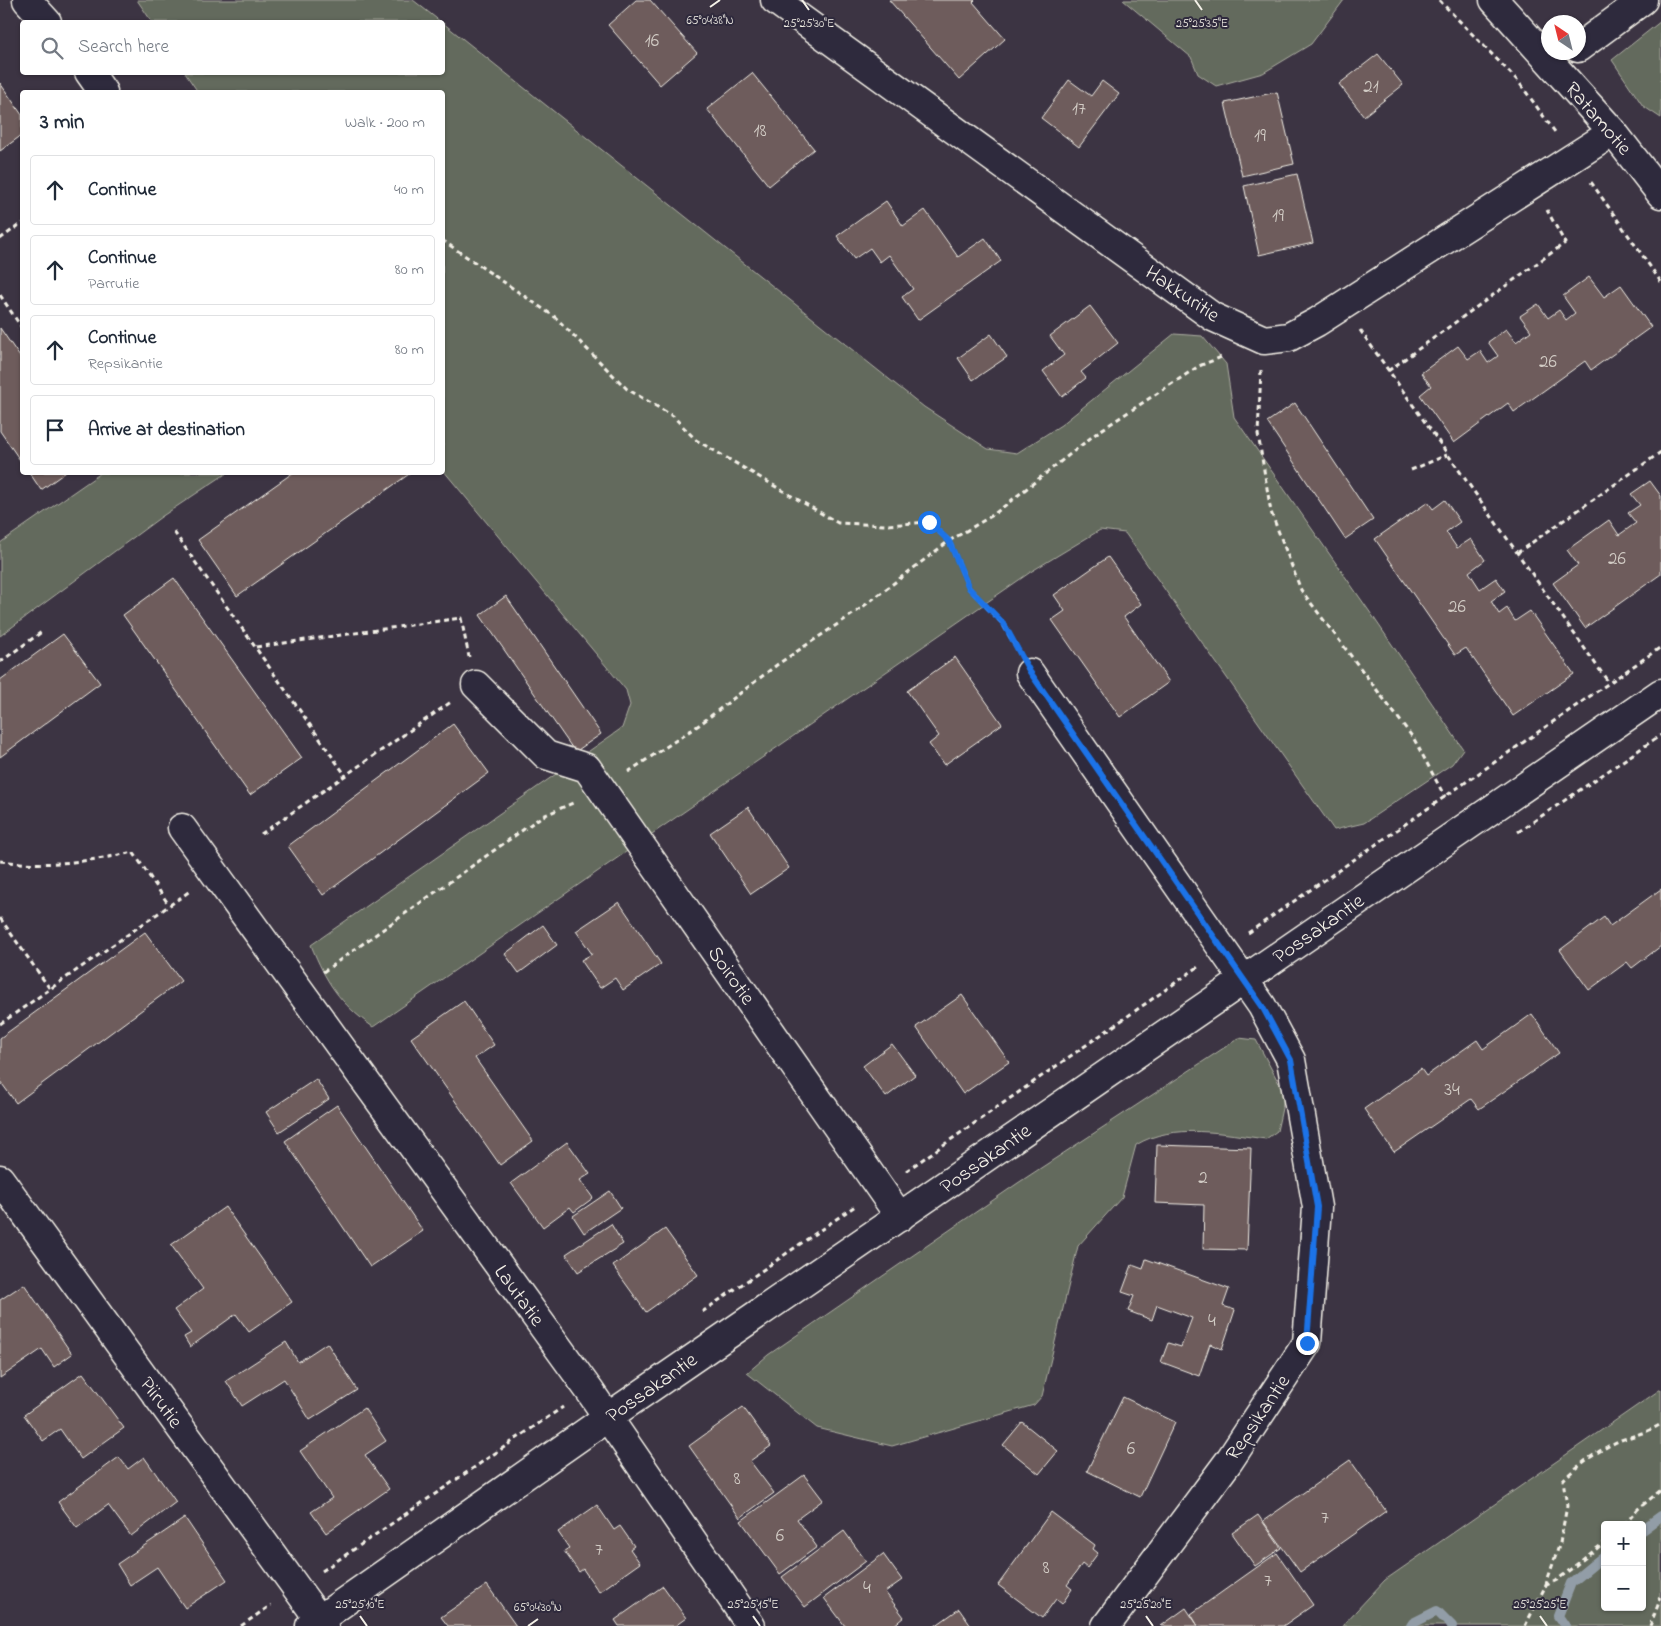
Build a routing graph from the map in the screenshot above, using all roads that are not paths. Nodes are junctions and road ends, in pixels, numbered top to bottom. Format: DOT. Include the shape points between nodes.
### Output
graph roads {
  1 [pos="27,0"];
  2 [pos="775,0"];
  3 [pos="1494,0"];
  4 [pos="1643,0"];
  5 [pos="45,20"];
  6 [pos="1541,41"];
  7 [pos="1586,42"];
  8 [pos="1563,60"];
  9 [pos="91,75"];
  10 [pos="102,90"];
  11 [pos="1612,132"];
  12 [pos="1661,194"];
  13 [pos="1030,672"];
  14 [pos="476,685"];
  15 [pos="1661,693"];
  16 [pos="182,828"];
  17 [pos="1243,980"];
  18 [pos="0,1179"];
  19 [pos="900,1217"];
  20 [pos="608,1417"];
  21 [pos="318,1624"];
  22 [pos="751,1626"];
  23 [pos="1106,1626"];
  1 -- 5 [label="street"];
  2 -- 11 [label="street, Hakkuritie" via="1213,317 1264,340 1289,337 1343,305"];
  3 -- 6 [label="street, Ratamotie"];
  4 -- 7 [label="street"];
  8 -- 11 [label="street, Ratamotie"];
  9 -- 10 [label="street"];
  11 -- 12 [label="street, Ratamotie"];
  13 -- 17 [label="street, Repsikantie"];
  14 -- 19 [label="street, Soirotie" via="546,756 587,768"];
  15 -- 17 [label="street, Possakantie"];
  16 -- 20 [label="street, Lautatie"];
  17 -- 19 [label="street, Possakantie"];
  17 -- 23 [label="street, Repsikantie" via="1262,1006 1291,1060 1295,1080 1317,1207 1307,1343 1229,1461"];
  18 -- 21 [label="street, Piirutie" via="297,1588"];
  19 -- 20 [label="street, Possakantie"];
  20 -- 21 [label="street, Possakantie"];
  20 -- 22 [label="street, Lautatie"];
}
